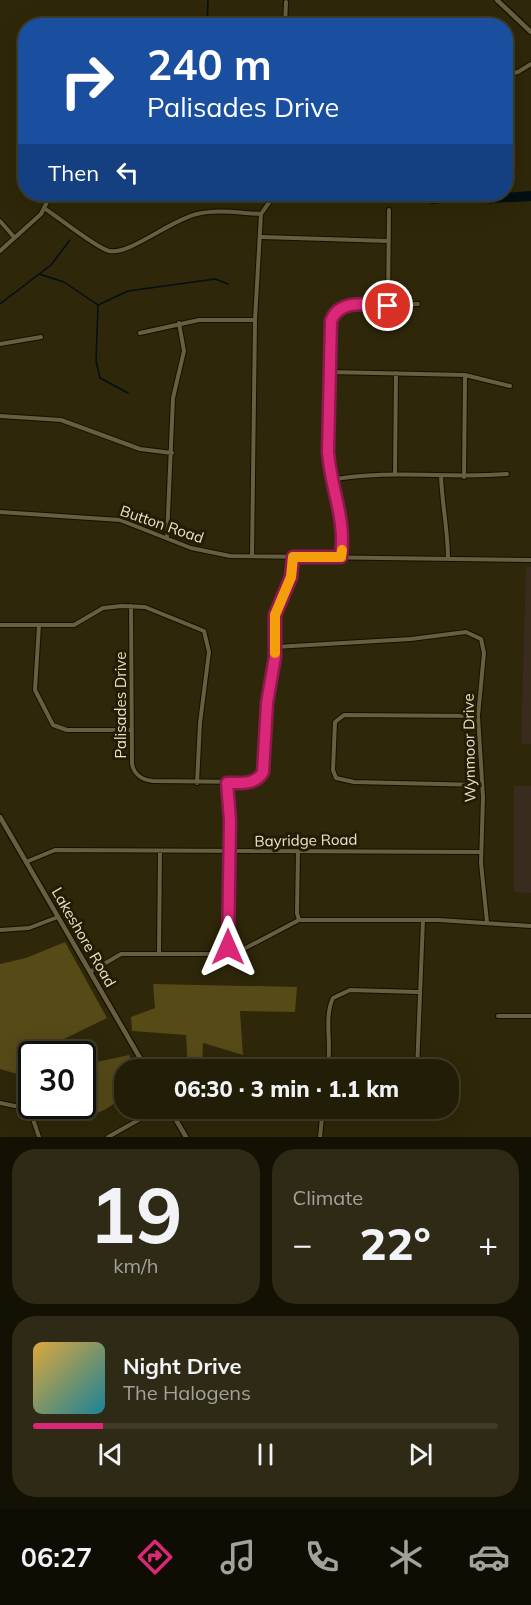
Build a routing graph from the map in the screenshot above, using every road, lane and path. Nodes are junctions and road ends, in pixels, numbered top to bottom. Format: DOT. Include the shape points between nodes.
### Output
graph roads {
  1 [pos="497,0"];
  2 [pos="286,2"];
  3 [pos="285,18"];
  4 [pos="531,32"];
  5 [pos="531,64"];
  6 [pos="513,73"];
  7 [pos="48,201"];
  8 [pos="270,201"];
  9 [pos="44,208"];
  10 [pos="389,210"];
  11 [pos="261,214"];
  12 [pos="0,221"];
  13 [pos="14,237"];
  14 [pos="262,237"];
  15 [pos="388,241"];
  16 [pos="0,251"];
  17 [pos="418,304"];
  18 [pos="388,306"];
  19 [pos="255,320"];
  20 [pos="180,323"];
  21 [pos="140,333"];
  22 [pos="41,337"];
  23 [pos="0,344"];
  24 [pos="330,372"];
  25 [pos="396,373"];
  26 [pos="465,375"];
  27 [pos="510,386"];
  28 [pos="0,416"];
  29 [pos="172,453"];
  30 [pos="507,474"];
  31 [pos="395,475"];
  32 [pos="441,476"];
  33 [pos="464,477"];
  34 [pos="331,480"];
  35 [pos="0,512"];
  36 [pos="167,538"];
  37 [pos="252,556"];
  38 [pos="293,557"];
  39 [pos="341,557"];
  40 [pos="448,559"];
  41 [pos="531,560"];
  42 [pos="131,606"];
  43 [pos="0,625"];
  44 [pos="39,625"];
  45 [pos="275,647"];
  46 [pos="478,716"];
  47 [pos="132,730"];
  48 [pos="197,783"];
  49 [pos="227,783"];
  50 [pos="482,784"];
  51 [pos="0,817"];
  52 [pos="160,851"];
  53 [pos="298,851"];
  54 [pos="229,852"];
  55 [pos="481,852"];
  56 [pos="26,862"];
  57 [pos="58,917"];
  58 [pos="299,920"];
  59 [pos="423,920"];
  60 [pos="487,922"];
  61 [pos="531,926"];
  62 [pos="0,930"];
  63 [pos="159,953"];
  64 [pos="231,953"];
  65 [pos="90,972"];
  66 [pos="418,992"];
  67 [pos="498,1016"];
  68 [pos="531,1016"];
  69 [pos="141,1059"];
  70 [pos="329,1059"];
  71 [pos="417,1059"];
  72 [pos="0,1103"];
  73 [pos="140,1119"];
  74 [pos="176,1119"];
  75 [pos="321,1119"];
  76 [pos="39,1137"];
  77 [pos="108,1137"];
  78 [pos="186,1137"];
  79 [pos="320,1137"];
  1 -- 4 [label="street"];
  2 -- 3 [label="street"];
  5 -- 6 [label="street"];
  7 -- 9 [label="street"];
  8 -- 11 [label="street"];
  9 -- 11 [label="street" via="103,249 116,252 196,214"];
  9 -- 13 [label="street"];
  10 -- 15 [label="street"];
  11 -- 14 [label="street"];
  12 -- 13 [label="street"];
  13 -- 16 [label="street"];
  14 -- 15 [label="street"];
  14 -- 19 [label="street"];
  15 -- 18 [label="street"];
  17 -- 18 [label="street"];
  18 -- 24 [label="street" via="344,306 336,312 331,321"];
  19 -- 20 [label="street"];
  19 -- 37 [label="street"];
  20 -- 21 [label="street"];
  20 -- 29 [label="street" via="184,351 172,398"];
  22 -- 23 [label="street"];
  24 -- 25 [label="street"];
  24 -- 34 [label="street"];
  25 -- 26 [label="street"];
  25 -- 31 [label="street"];
  26 -- 27 [label="street"];
  26 -- 33 [label="street"];
  28 -- 29 [label="street" via="61,420 129,446"];
  29 -- 36 [label="street"];
  30 -- 33 [label="street"];
  31 -- 32 [label="street"];
  31 -- 34 [label="street"];
  32 -- 33 [label="street"];
  32 -- 40 [label="street"];
  34 -- 39 [label="street" via="341,511"];
  35 -- 36 [label="street, Button Road" via="120,520"];
  36 -- 37 [label="street, Button Road" via="204,552"];
  37 -- 38 [label="street, Button Road"];
  38 -- 39 [label="street, Button Road"];
  38 -- 45 [label="street, Palisades Drive" via="291,577 275,615"];
  39 -- 40 [label="street, Button Road"];
  40 -- 41 [label="street, Button Road"];
  42 -- 44 [label="street" via="102,608 74,625"];
  42 -- 47 [label="street, Palisades Drive"];
  42 -- 48 [label="street" via="157,611 206,634 209,652"];
  43 -- 44 [label="street"];
  44 -- 47 [label="street" via="35,690 53,725 67,730"];
  45 -- 46 [label="street, Wynmoor Drive" via="472,633 481,639 484,653"];
  45 -- 49 [label="street, Palisades Drive" via="263,772 250,782"];
  46 -- 50 [label="street, Wynmoor Drive"];
  46 -- 50 [label="street" via="344,715 335,722 333,770 341,780 354,782"];
  47 -- 48 [label="street, Palisades Drive" via="132,764 141,778"];
  48 -- 49 [label="street, Palisades Drive"];
  49 -- 54 [label="street"];
  50 -- 55 [label="street, Wynmoor Drive"];
  51 -- 56 [label="street, Lakeshore Road"];
  52 -- 54 [label="street, Bayridge Road"];
  52 -- 56 [label="street, Bayridge Road" via="55,850"];
  52 -- 63 [label="street"];
  53 -- 54 [label="street, Bayridge Road"];
  53 -- 55 [label="street, Bayridge Road"];
  53 -- 58 [label="street"];
  54 -- 64 [label="street"];
  55 -- 60 [label="street, Wynmoor Drive"];
  56 -- 57 [label="street, Lakeshore Road"];
  57 -- 62 [label="street" via="29,928"];
  57 -- 65 [label="street, Lakeshore Road"];
  58 -- 59 [label="street"];
  58 -- 64 [label="street" via="247,949"];
  59 -- 60 [label="street"];
  59 -- 66 [label="street"];
  60 -- 61 [label="street"];
  63 -- 64 [label="street"];
  63 -- 65 [label="street" via="120,954"];
  65 -- 69 [label="street, Lakeshore Road"];
  66 -- 70 [label="street" via="350,990 333,998"];
  66 -- 71 [label="street"];
  67 -- 68 [label="street"];
  72 -- 76 [label="street" via="25,1108"];
  73 -- 77 [label="street"];
  74 -- 78 [label="street"];
  75 -- 79 [label="street"];
}
